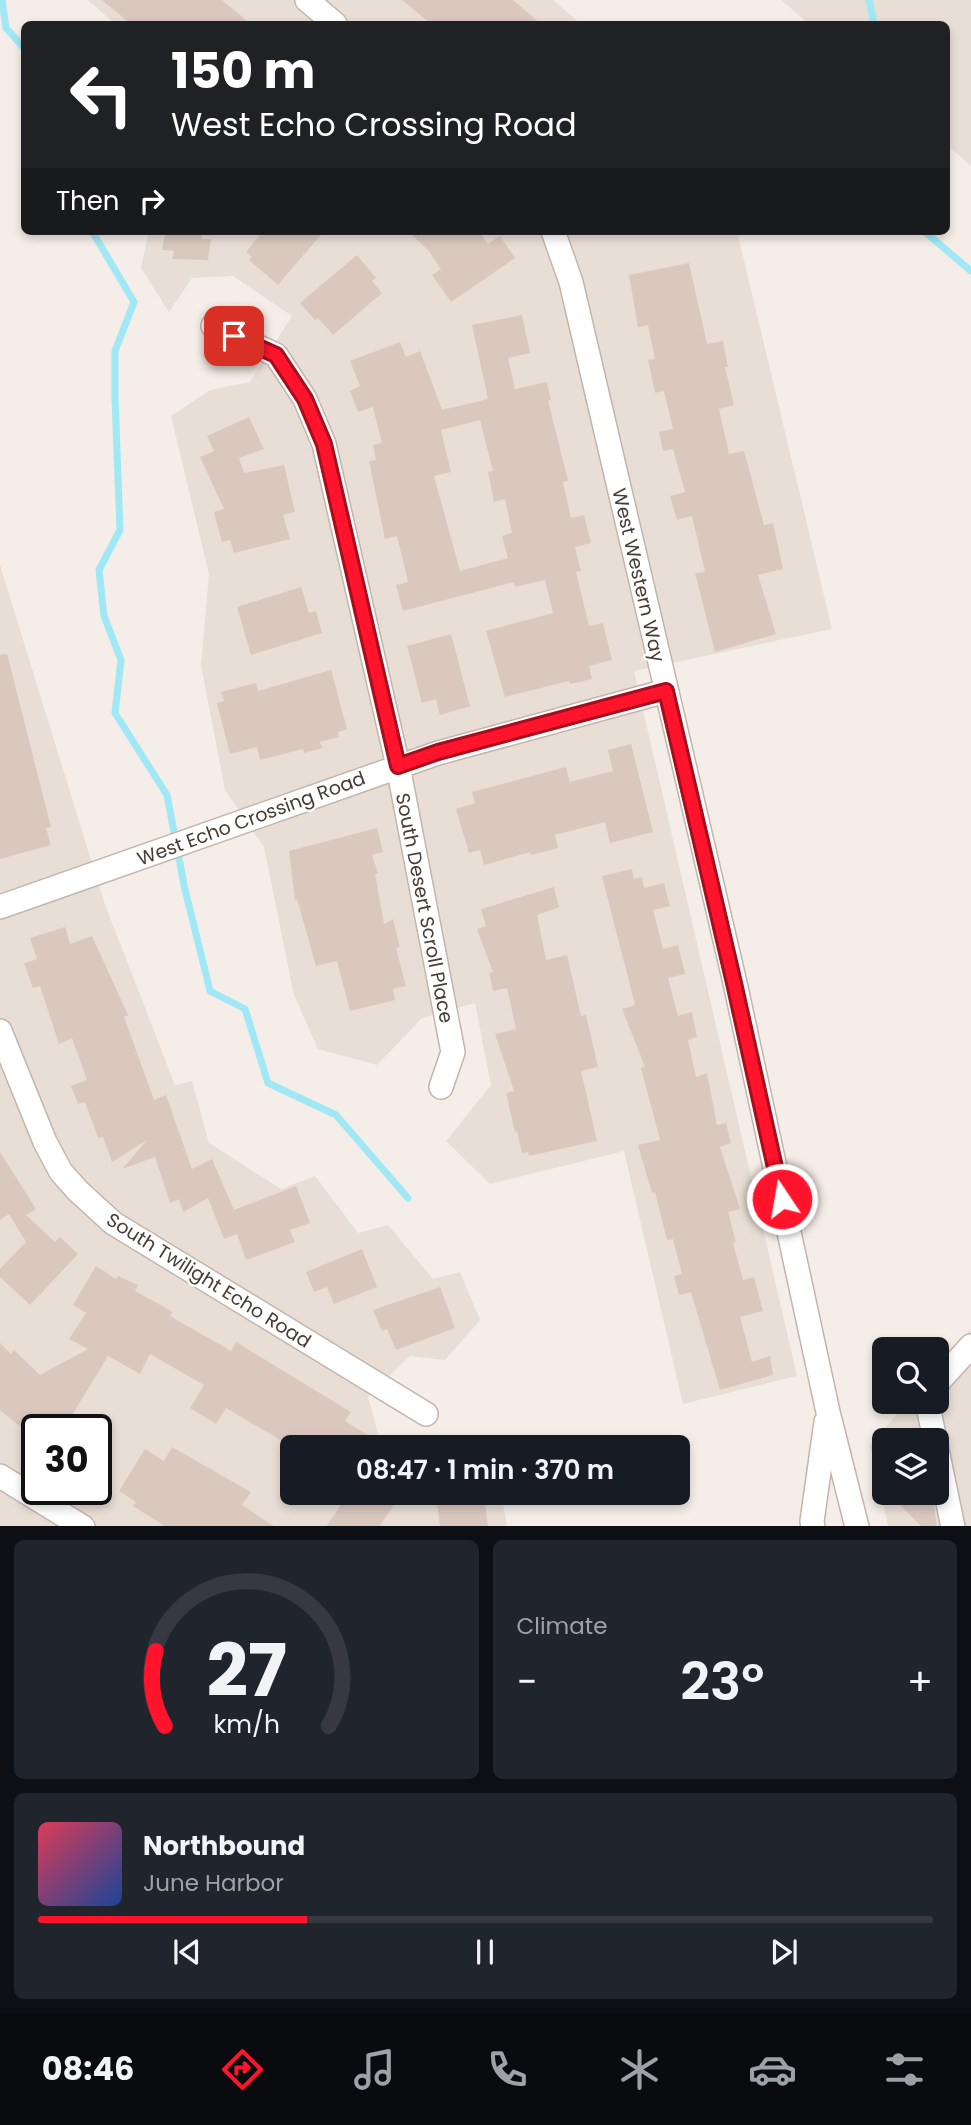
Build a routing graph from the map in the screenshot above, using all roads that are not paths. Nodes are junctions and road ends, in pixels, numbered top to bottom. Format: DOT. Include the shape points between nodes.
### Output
graph roads {
  1 [pos="307,0"];
  2 [pos="332,21"];
  3 [pos="555,235"];
  4 [pos="212,326"];
  5 [pos="666,691"];
  6 [pos="398,766"];
  7 [pos="0,907"];
  8 [pos="0,1031"];
  9 [pos="441,1087"];
  10 [pos="971,1346"];
  11 [pos="949,1370"];
  12 [pos="828,1412"];
  13 [pos="426,1414"];
  14 [pos="0,1476"];
  15 [pos="949,1505"];
  16 [pos="81,1526"];
  17 [pos="813,1526"];
  18 [pos="857,1526"];
  19 [pos="953,1526"];
  1 -- 2 [label="street"];
  3 -- 5 [label="street, West Western Way" via="571,282"];
  4 -- 6 [label="street, South Desert Scroll Place" via="276,355 305,399 324,444"];
  5 -- 6 [label="street, West Echo Crossing Road"];
  5 -- 12 [label="street, West Western Way"];
  6 -- 7 [label="street, West Echo Crossing Road"];
  6 -- 9 [label="street, South Desert Scroll Place" via="453,1052"];
  8 -- 13 [label="street, South Twilight Echo Road" via="61,1172 113,1223"];
  10 -- 11 [label="street"];
  12 -- 17 [label="street, West Western Way"];
  12 -- 18 [label="street, West Western Way"];
  14 -- 16 [label="street"];
  15 -- 19 [label="street"];
}
